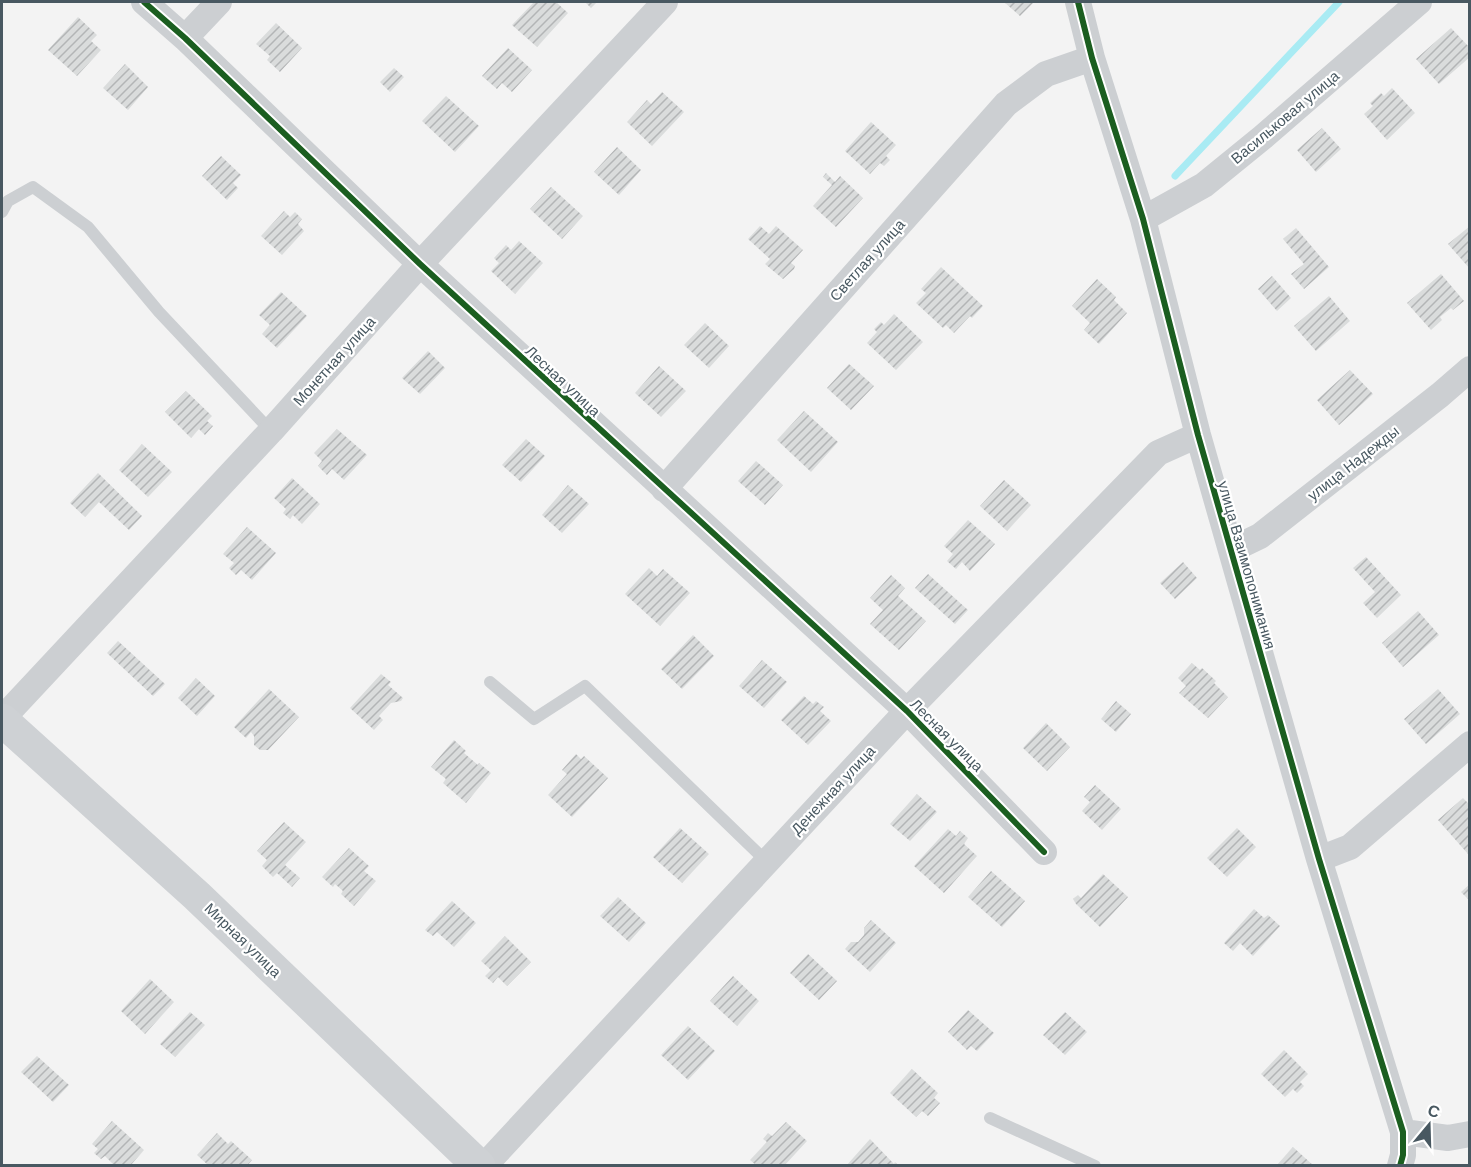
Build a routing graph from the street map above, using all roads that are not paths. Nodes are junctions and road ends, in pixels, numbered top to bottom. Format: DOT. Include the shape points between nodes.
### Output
graph roads {
  1 [pos="144,2"];
  2 [pos="219,2"];
  3 [pos="665,2"];
  4 [pos="1078,2"];
  5 [pos="1419,2"];
  6 [pos="185,38"];
  7 [pos="1092,58"];
  8 [pos="2,212"];
  9 [pos="1143,219"];
  10 [pos="420,264"];
  11 [pos="1470,369"];
  12 [pos="271,431"];
  13 [pos="1198,435"];
  14 [pos="663,489"];
  15 [pos="1231,550"];
  16 [pos="490,682"];
  17 [pos="907,711"];
  18 [pos="2,720"];
  19 [pos="1470,744"];
  20 [pos="1044,852"];
  21 [pos="1318,859"];
  22 [pos="766,861"];
  23 [pos="990,1118"];
  24 [pos="1403,1132"];
  25 [pos="1470,1134"];
  26 [pos="479,1166"];
  27 [pos="484,1166"];
  28 [pos="1095,1166"];
  29 [pos="1400,1166"];
  1 -- 6 [label="street, Лесная улица"];
  2 -- 6 [label="street"];
  3 -- 10 [label="street, Монетная улица"];
  4 -- 7 [label="street, улица Взаимопонимания"];
  5 -- 9 [label="street, Васильковая улица" via="1204,185"];
  6 -- 10 [label="street, Лесная улица"];
  7 -- 9 [label="street, улица Взаимопонимания"];
  7 -- 14 [label="street, Светлая улица" via="1046,74 1006,104"];
  8 -- 12 [label="lane" via="9,201 33,187 88,227 159,312"];
  9 -- 13 [label="street, улица Взаимопонимания"];
  10 -- 12 [label="street, Монетная улица"];
  10 -- 14 [label="street, Лесная улица"];
  11 -- 15 [label="street, улица Надежды" via="1260,536"];
  12 -- 18 [label="street, Монетная улица"];
  13 -- 15 [label="street, улица Взаимопонимания"];
  13 -- 17 [label="street, Денежная улица" via="1158,453"];
  14 -- 17 [label="street, Лесная улица"];
  15 -- 21 [label="street, улица Взаимопонимания"];
  16 -- 22 [label="lane" via="534,718 585,686"];
  17 -- 20 [label="street, Лесная улица"];
  17 -- 22 [label="street, Денежная улица"];
  18 -- 26 [label="street, Мирная улица" via="196,896"];
  19 -- 21 [label="street" via="1350,847"];
  21 -- 24 [label="street, улица Взаимопонимания"];
  22 -- 27 [label="street, Денежная улица"];
  23 -- 28 [label="lane"];
  24 -- 25 [label="street" via="1448,1138"];
  24 -- 29 [label="street"];
}
